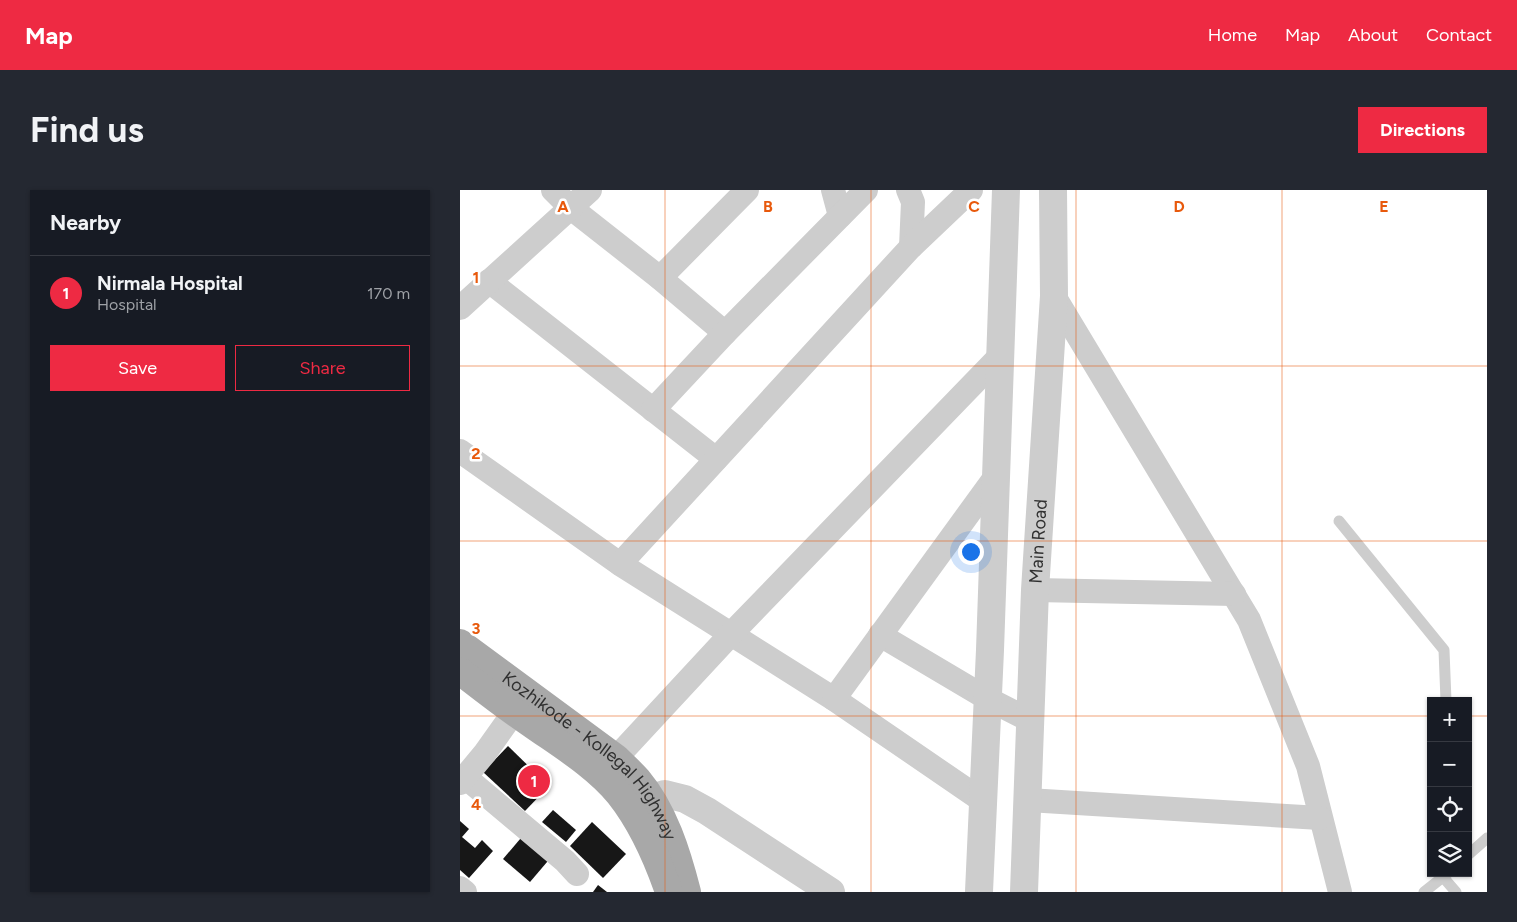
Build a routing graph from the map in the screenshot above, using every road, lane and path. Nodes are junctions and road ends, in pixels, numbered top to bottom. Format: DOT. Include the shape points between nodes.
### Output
graph roads {
  1 [pos="553,190"];
  2 [pos="590,190"];
  3 [pos="747,190"];
  4 [pos="833,190"];
  5 [pos="866,190"];
  6 [pos="908,190"];
  7 [pos="971,190"];
  8 [pos="1006,190"];
  9 [pos="1053,190"];
  10 [pos="571,208"];
  11 [pos="840,216"];
  12 [pos="911,247"];
  13 [pos="660,278"];
  14 [pos="490,281"];
  15 [pos="1054,296"];
  16 [pos="460,308"];
  17 [pos="725,333"];
  18 [pos="1000,356"];
  19 [pos="653,410"];
  20 [pos="460,451"];
  21 [pos="716,459"];
  22 [pos="996,476"];
  23 [pos="1339,521"];
  24 [pos="620,564"];
  25 [pos="1035,590"];
  26 [pos="1234,594"];
  27 [pos="731,634"];
  28 [pos="880,635"];
  29 [pos="460,643"];
  30 [pos="460,671"];
  31 [pos="1446,697"];
  32 [pos="834,699"];
  33 [pos="988,699"];
  34 [pos="521,702"];
  35 [pos="1031,721"];
  36 [pos="616,758"];
  37 [pos="463,780"];
  38 [pos="1028,800"];
  39 [pos="983,801"];
  40 [pos="640,805"];
  41 [pos="1320,818"];
  42 [pos="1487,838"];
  43 [pos="1472,851"];
  44 [pos="577,874"];
  45 [pos="1443,877"];
  46 [pos="1446,877"];
  47 [pos="460,888"];
  48 [pos="675,889"];
  49 [pos="464,892"];
  50 [pos="830,892"];
  51 [pos="979,892"];
  52 [pos="1024,892"];
  53 [pos="1340,892"];
  54 [pos="1424,892"];
  55 [pos="1456,892"];
  1 -- 10 [label="street"];
  2 -- 10 [label="street"];
  3 -- 13 [label="street"];
  4 -- 11 [label="street"];
  5 -- 11 [label="street"];
  6 -- 12 [label="street" via="913,202"];
  7 -- 12 [label="street"];
  8 -- 18 [label="street"];
  9 -- 15 [label="street, Main Road"];
  10 -- 13 [label="street"];
  10 -- 14 [label="street"];
  11 -- 17 [label="street"];
  12 -- 21 [label="street"];
  13 -- 17 [label="street"];
  14 -- 16 [label="street"];
  14 -- 19 [label="street"];
  15 -- 25 [label="street, Main Road"];
  15 -- 26 [label="street"];
  17 -- 19 [label="street"];
  18 -- 22 [label="street"];
  18 -- 27 [label="street"];
  19 -- 21 [label="street"];
  20 -- 24 [label="street"];
  21 -- 24 [label="street"];
  22 -- 28 [label="street"];
  22 -- 33 [label="street"];
  23 -- 31 [label="lane" via="1444,650"];
  24 -- 27 [label="street"];
  25 -- 26 [label="street"];
  25 -- 35 [label="street, Main Road"];
  26 -- 41 [label="street" via="1249,620 1308,766"];
  27 -- 32 [label="street"];
  27 -- 36 [label="street"];
  28 -- 32 [label="street"];
  28 -- 33 [label="street"];
  29 -- 34 [label="main road, Kozhikode - Kollegal Highway"];
  30 -- 34 [label="main road, Kozhikode - Kollegal Highway"];
  32 -- 39 [label="street"];
  33 -- 35 [label="street"];
  33 -- 39 [label="street"];
  34 -- 36 [label="main road, Kozhikode - Kollegal Highway"];
  34 -- 37 [label="street"];
  34 -- 40 [label="main road, Kozhikode - Kollegal Highway" via="618,794"];
  35 -- 38 [label="street, Main Road"];
  36 -- 40 [label="main road, Kozhikode - Kollegal Highway" via="638,781"];
  37 -- 44 [label="street"];
  38 -- 41 [label="street"];
  38 -- 52 [label="street, Main Road"];
  39 -- 51 [label="street"];
  40 -- 48 [label="main road, Kozhikode - Kollegal Highway" via="665,825 676,852"];
  40 -- 50 [label="street" via="665,794 685,799"];
  41 -- 53 [label="street"];
  42 -- 43 [label="lane"];
  45 -- 54 [label="lane"];
  46 -- 55 [label="lane"];
  47 -- 49 [label="street"];
}
